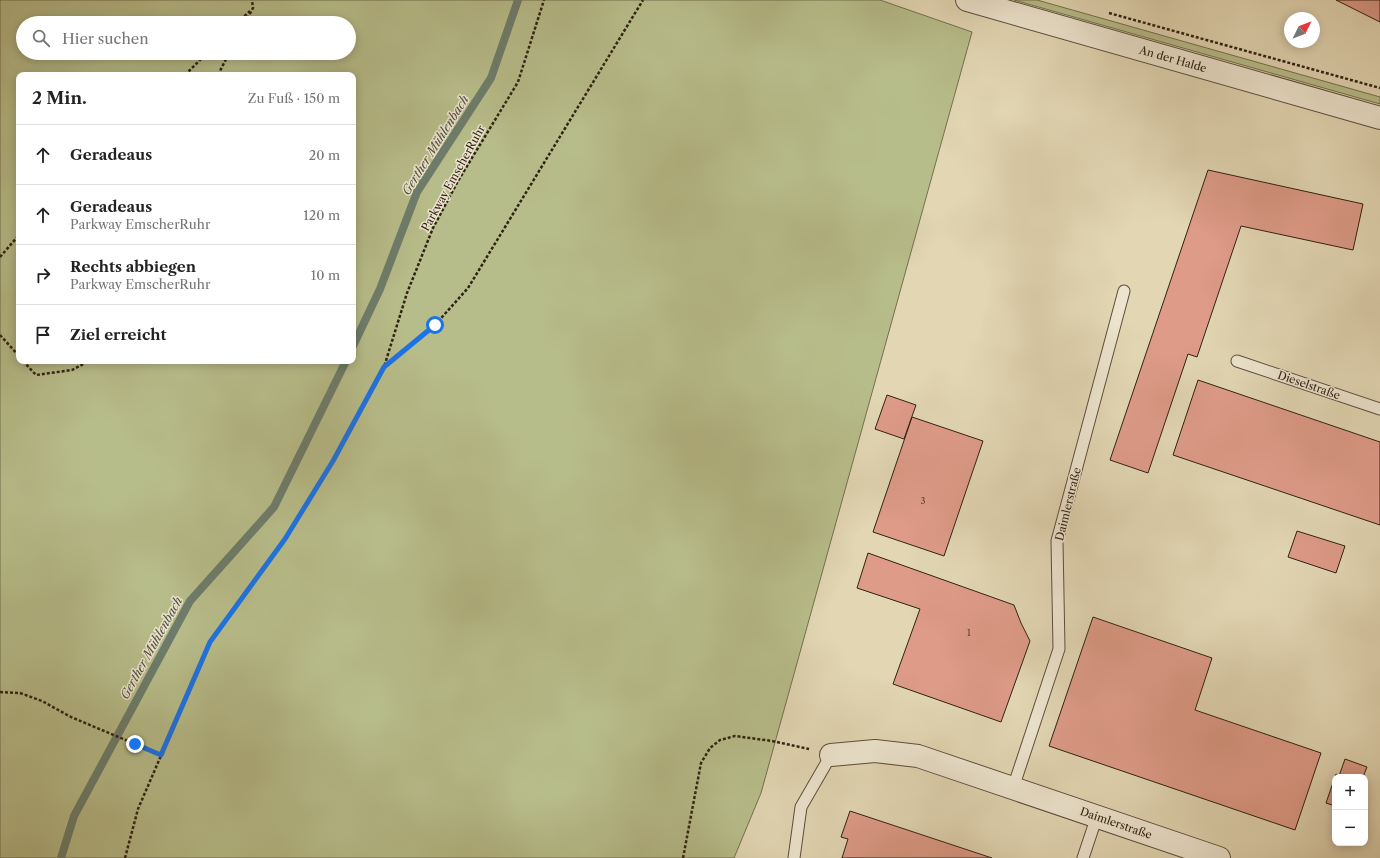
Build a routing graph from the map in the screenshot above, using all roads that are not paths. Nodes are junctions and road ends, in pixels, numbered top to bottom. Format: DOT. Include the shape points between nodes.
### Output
graph roads {
  1 [pos="967,0"];
  2 [pos="1380,118"];
  3 [pos="1124,291"];
  4 [pos="1237,361"];
  5 [pos="1380,409"];
  6 [pos="831,755"];
  7 [pos="1013,788"];
  8 [pos="1097,816"];
  9 [pos="794,858"];
  10 [pos="1082,858"];
  11 [pos="1219,858"];
  1 -- 2 [label="street, An der Halde"];
  3 -- 7 [label="lane, Daimlerstraße" via="1057,541 1059,649"];
  4 -- 5 [label="lane, Dieselstraße"];
  6 -- 7 [label="street, Daimlerstraße" via="875,751 918,756"];
  6 -- 9 [label="lane" via="801,807"];
  7 -- 8 [label="street, Daimlerstraße"];
  8 -- 10 [label="lane"];
  8 -- 11 [label="street, Daimlerstraße"];
}
